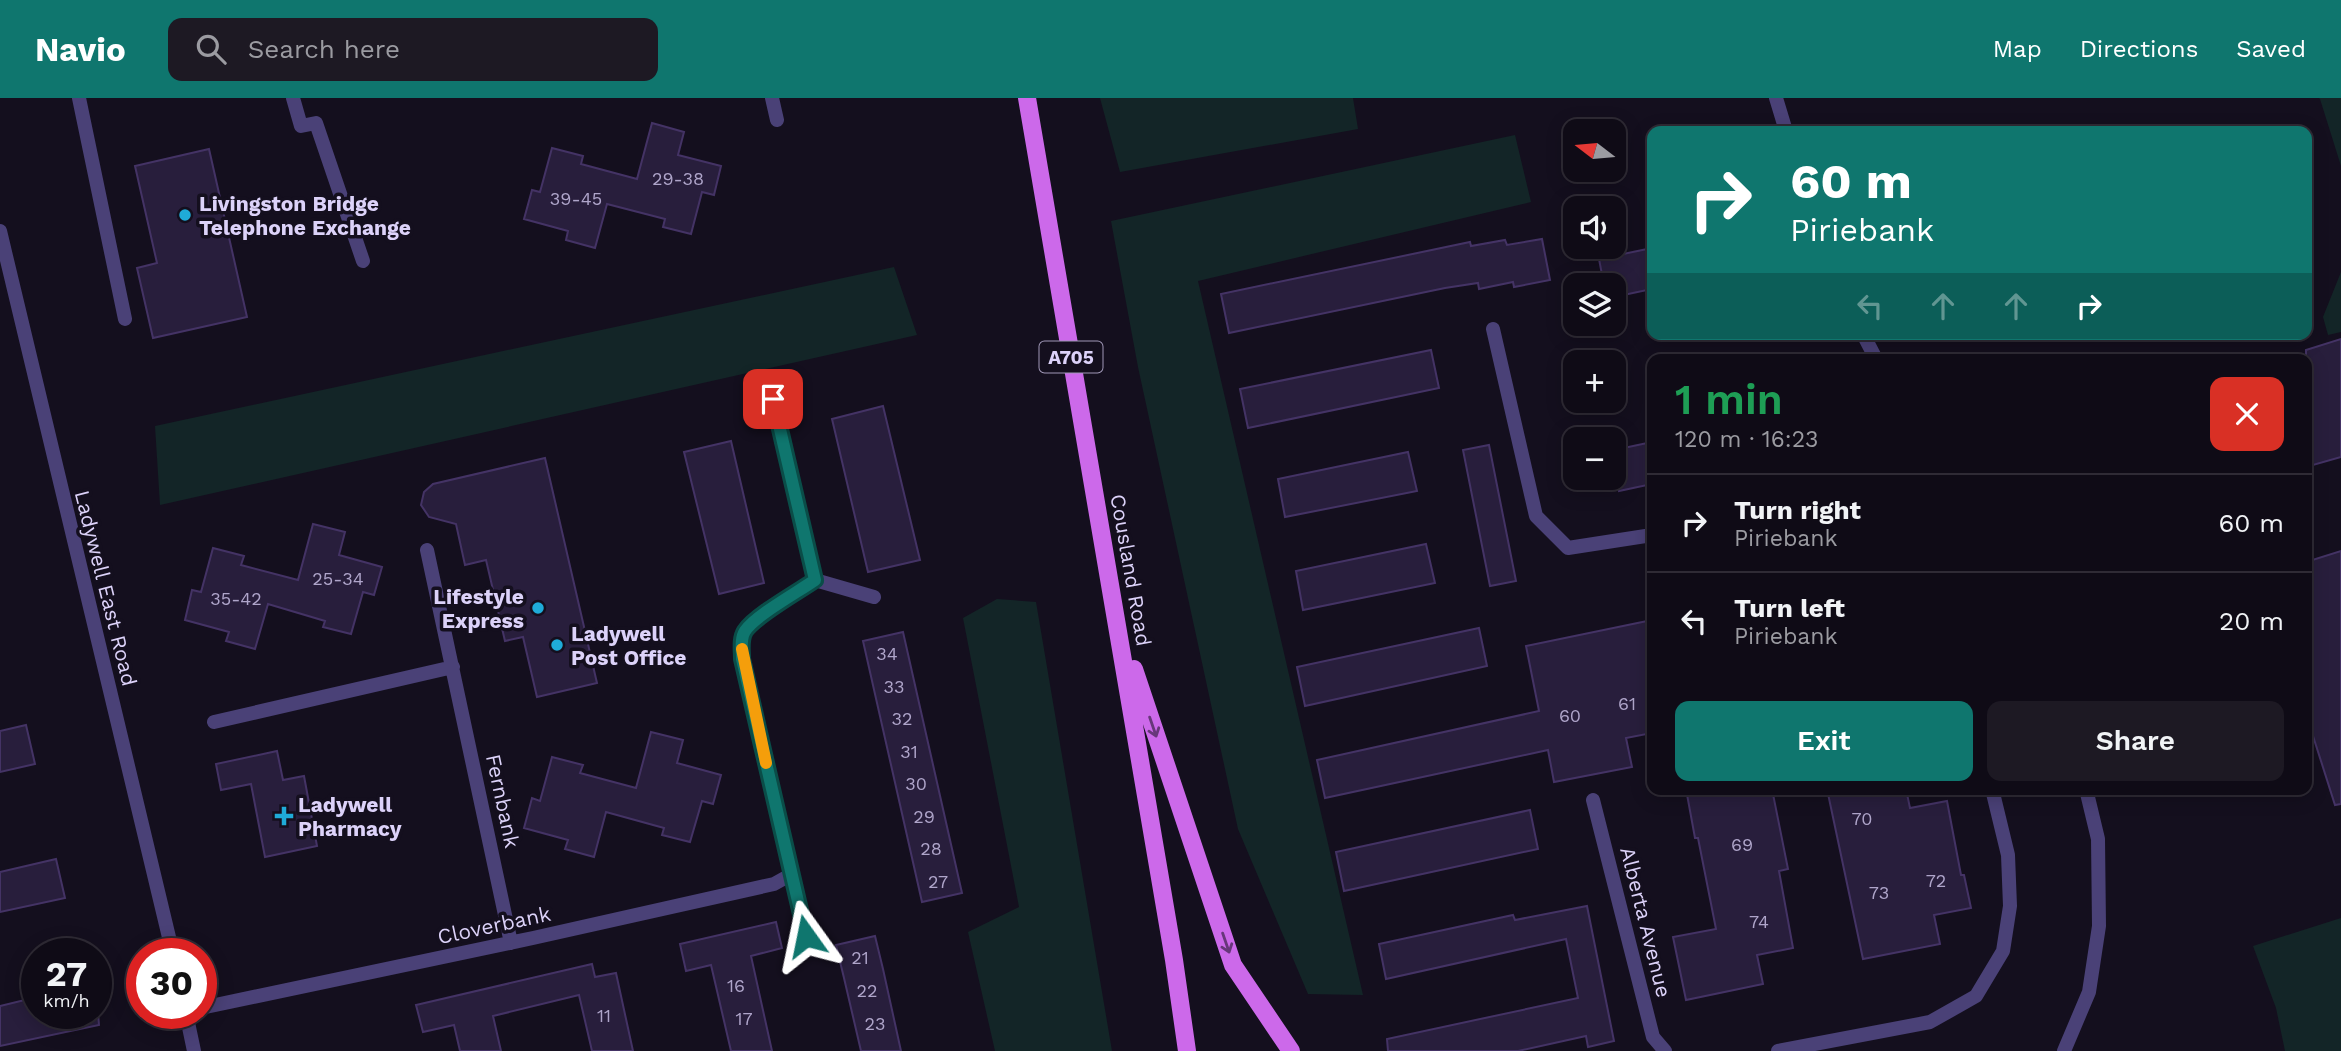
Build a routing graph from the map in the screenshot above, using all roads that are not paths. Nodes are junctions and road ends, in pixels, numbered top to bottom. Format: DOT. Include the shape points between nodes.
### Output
graph roads {
  1 [pos="79,98"];
  2 [pos="293,98"];
  3 [pos="772,98"];
  4 [pos="1027,98"];
  5 [pos="1776,98"];
  6 [pos="777,120"];
  7 [pos="1784,126"];
  8 [pos="0,231"];
  9 [pos="363,261"];
  10 [pos="125,319"];
  11 [pos="1493,329"];
  12 [pos="773,399"];
  13 [pos="1647,536"];
  14 [pos="427,550"];
  15 [pos="815,580"];
  16 [pos="874,597"];
  17 [pos="1116,616"];
  18 [pos="453,667"];
  19 [pos="214,722"];
  20 [pos="1993,795"];
  21 [pos="2087,795"];
  22 [pos="1593,800"];
  23 [pos="792,874"];
  24 [pos="806,936"];
  25 [pos="169,938"];
  26 [pos="512,943"];
  27 [pos="217,1005"];
  28 [pos="189,1029"];
  29 [pos="194,1051"];
  30 [pos="1187,1051"];
  31 [pos="1291,1051"];
  32 [pos="1665,1051"];
  33 [pos="1778,1051"];
  34 [pos="2064,1051"];
  1 -- 10 [label="street"];
  2 -- 9 [label="street" via="301,126 316,123"];
  3 -- 6 [label="street"];
  4 -- 17 [label="main road, Cousland Road / A705"];
  5 -- 7 [label="street"];
  8 -- 25 [label="street, Ladywell East Road"];
  11 -- 13 [label="street" via="1536,516 1568,548"];
  12 -- 15 [label="street"];
  14 -- 18 [label="street, Fernbank"];
  15 -- 16 [label="street"];
  15 -- 23 [label="street" via="744,632 741,644"];
  17 -- 30 [label="main road, Cousland Road / A705"];
  17 -- 31 [label="main road, one-way" via="1233,965"];
  18 -- 19 [label="street"];
  18 -- 26 [label="street, Fernbank"];
  20 -- 33 [label="street" via="2008,855 2010,906 2003,951 1976,996 1930,1022"];
  21 -- 34 [label="street" via="2098,839 2099,926 2089,992"];
  22 -- 32 [label="street, Alberta Avenue" via="1653,1037"];
  23 -- 24 [label="street"];
  23 -- 26 [label="street, Cloverbank" via="774,884"];
  26 -- 27 [label="street, Cloverbank"];
  28 -- 29 [label="street"];
}
